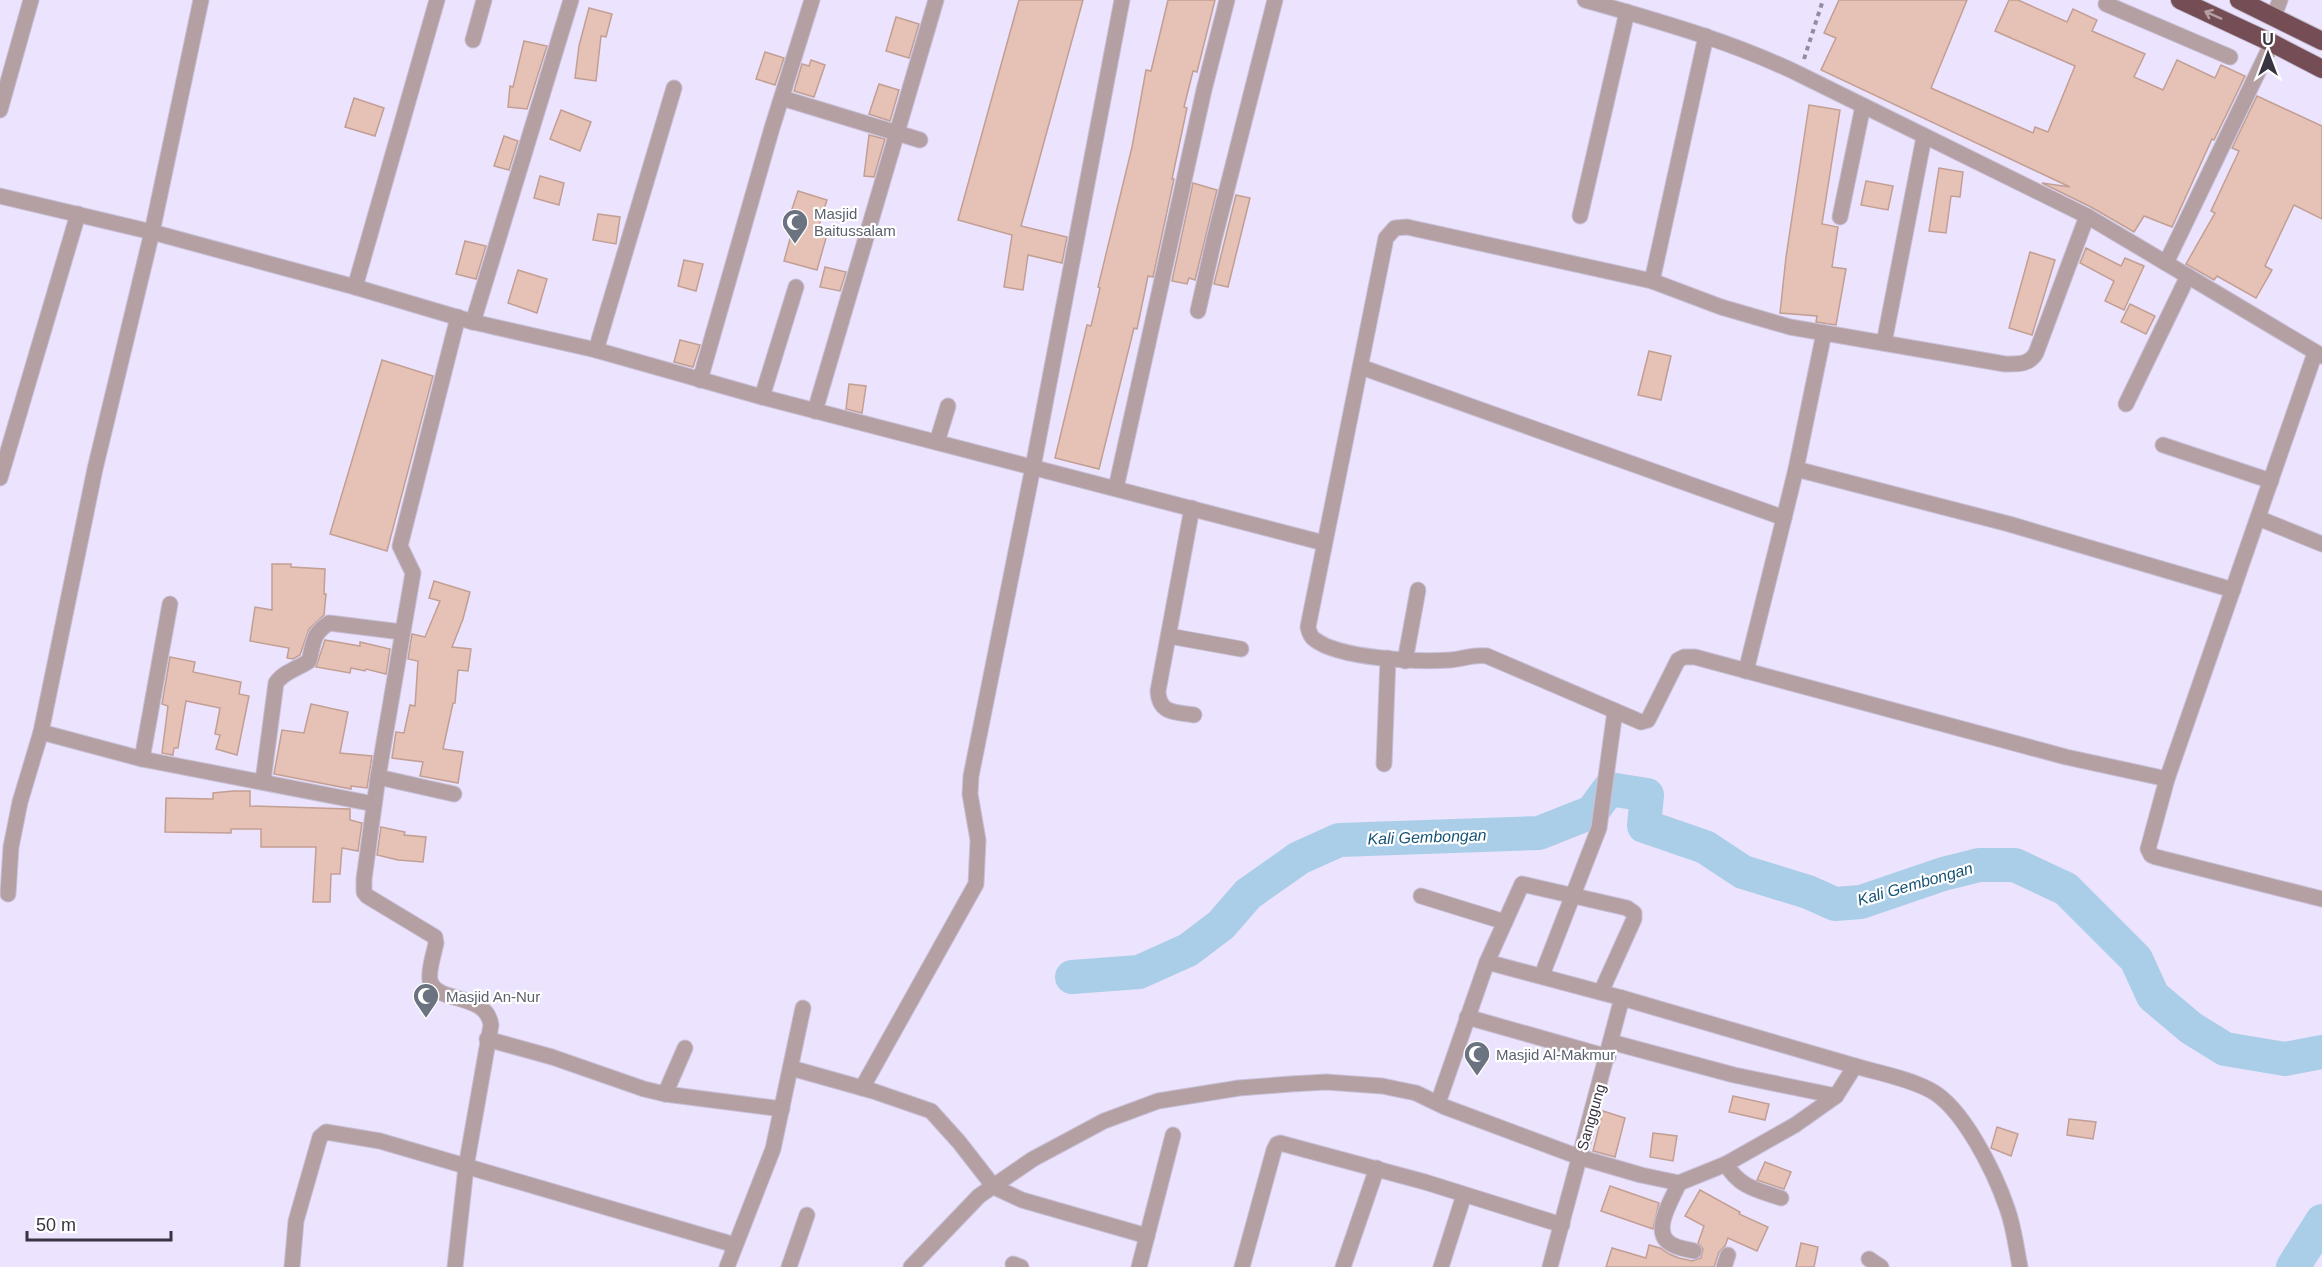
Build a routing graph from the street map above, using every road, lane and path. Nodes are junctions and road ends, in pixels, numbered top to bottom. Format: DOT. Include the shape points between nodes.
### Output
graph roads {
  1 [pos="31,0"];
  2 [pos="201,0"];
  3 [pos="437,0"];
  4 [pos="484,0"];
  5 [pos="571,0"];
  6 [pos="812,0"];
  7 [pos="936,0"];
  8 [pos="1122,0"];
  9 [pos="1227,0"];
  10 [pos="1275,0"];
  11 [pos="1585,0"];
  12 [pos="1823,0"];
  13 [pos="2180,0"];
  14 [pos="2239,0"];
  15 [pos="2104,1"];
  16 [pos="2277,8"];
  17 [pos="1627,12"];
  18 [pos="1706,36"];
  19 [pos="473,40"];
  20 [pos="2322,41"];
  21 [pos="2272,43"];
  22 [pos="2230,57"];
  23 [pos="2322,69"];
  24 [pos="1799,74"];
  25 [pos="674,88"];
  26 [pos="782,98"];
  27 [pos="1863,106"];
  28 [pos="0,110"];
  29 [pos="896,132"];
  30 [pos="1924,137"];
  31 [pos="920,140"];
  32 [pos="0,196"];
  33 [pos="78,214"];
  34 [pos="1580,216"];
  35 [pos="2087,216"];
  36 [pos="1840,217"];
  37 [pos="152,232"];
  38 [pos="2166,263"];
  39 [pos="2188,276"];
  40 [pos="1652,281"];
  41 [pos="355,287"];
  42 [pos="796,287"];
  43 [pos="1198,311"];
  44 [pos="458,317"];
  45 [pos="473,321"];
  46 [pos="1824,333"];
  47 [pos="1884,343"];
  48 [pos="596,350"];
  49 [pos="2318,354"];
  50 [pos="1361,367"];
  51 [pos="700,380"];
  52 [pos="762,397"];
  53 [pos="2126,404"];
  54 [pos="948,406"];
  55 [pos="815,411"];
  56 [pos="937,442"];
  57 [pos="2163,446"];
  58 [pos="1033,467"];
  59 [pos="1796,470"];
  60 [pos="0,478"];
  61 [pos="2271,481"];
  62 [pos="1116,488"];
  63 [pos="1192,508"];
  64 [pos="1784,518"];
  65 [pos="2258,518"];
  66 [pos="1324,543"];
  67 [pos="2322,544"];
  68 [pos="1418,590"];
  69 [pos="2234,590"];
  70 [pos="170,604"];
  71 [pos="402,632"];
  72 [pos="1169,636"];
  73 [pos="1241,649"];
  74 [pos="1388,658"];
  75 [pos="1405,661"];
  76 [pos="1746,671"];
  77 [pos="1615,711"];
  78 [pos="1194,715"];
  79 [pos="41,732"];
  80 [pos="142,759"];
  81 [pos="1384,764"];
  82 [pos="378,777"];
  83 [pos="2167,779"];
  84 [pos="263,781"];
  85 [pos="454,794"];
  86 [pos="374,804"];
  87 [pos="8,894"];
  88 [pos="1572,894"];
  89 [pos="1421,896"];
  90 [pos="2322,899"];
  91 [pos="1505,922"];
  92 [pos="1487,962"];
  93 [pos="1542,975"];
  94 [pos="1601,992"];
  95 [pos="1623,998"];
  96 [pos="803,1008"];
  97 [pos="1467,1017"];
  98 [pos="487,1039"];
  99 [pos="685,1048"];
  100 [pos="1610,1049"];
  101 [pos="1855,1066"];
  102 [pos="791,1068"];
  103 [pos="862,1088"];
  104 [pos="665,1094"];
  105 [pos="1836,1096"];
  106 [pos="1438,1103"];
  107 [pos="782,1109"];
  108 [pos="1173,1135"];
  109 [pos="1580,1157"];
  110 [pos="1726,1164"];
  111 [pos="466,1167"];
  112 [pos="1377,1168"];
  113 [pos="1679,1183"];
  114 [pos="994,1187"];
  115 [pos="1464,1195"];
  116 [pos="1781,1198"];
  117 [pos="807,1215"];
  118 [pos="1562,1225"];
  119 [pos="1147,1236"];
  120 [pos="735,1245"];
  121 [pos="1694,1251"];
  122 [pos="2018,1265"];
  123 [pos="292,1267"];
  124 [pos="455,1267"];
  125 [pos="727,1267"];
  126 [pos="789,1267"];
  127 [pos="911,1267"];
  128 [pos="1139,1267"];
  129 [pos="1242,1267"];
  130 [pos="1343,1267"];
  131 [pos="1440,1267"];
  132 [pos="1550,1267"];
  1 -- 28 [label="street"];
  2 -- 37 [label="street"];
  3 -- 41 [label="street"];
  4 -- 19 [label="street"];
  5 -- 45 [label="street"];
  6 -- 26 [label="street"];
  7 -- 29 [label="street"];
  8 -- 58 [label="street"];
  9 -- 62 [label="street"];
  10 -- 43 [label="street"];
  11 -- 17 [label="street"];
  12 -- 24 [label="path"];
  21 -- 13 [label="highway, one-way"];
  14 -- 16 [label="highway"];
  15 -- 22 [label="street"];
  16 -- 20 [label="highway"];
  17 -- 18 [label="street"];
  17 -- 34 [label="street"];
  18 -- 24 [label="street"];
  18 -- 40 [label="street"];
  21 -- 23 [label="highway"];
  21 -- 38 [label="street"];
  24 -- 27 [label="street"];
  25 -- 48 [label="street"];
  26 -- 29 [label="street"];
  26 -- 51 [label="street"];
  27 -- 30 [label="street"];
  27 -- 36 [label="street"];
  29 -- 31 [label="street"];
  29 -- 55 [label="street"];
  30 -- 35 [label="street"];
  30 -- 47 [label="street"];
  32 -- 33 [label="street"];
  33 -- 37 [label="street"];
  33 -- 60 [label="street"];
  35 -- 38 [label="street"];
  35 -- 47 [label="street" via="2032,360 2005,364"];
  37 -- 41 [label="street"];
  37 -- 79 [label="street" via="95,469"];
  38 -- 39 [label="street"];
  39 -- 49 [label="street"];
  39 -- 53 [label="street"];
  40 -- 46 [label="street" via="1766,321"];
  40 -- 50 [label="street" via="1407,227 1397,228 1386,238"];
  41 -- 44 [label="street"];
  42 -- 52 [label="street"];
  44 -- 45 [label="street"];
  44 -- 71 [label="street" via="402,536 401,549 413,570"];
  45 -- 48 [label="street"];
  46 -- 47 [label="street"];
  46 -- 59 [label="street"];
  48 -- 51 [label="street"];
  49 -- 61 [label="street"];
  50 -- 64 [label="street"];
  50 -- 66 [label="street"];
  51 -- 52 [label="street"];
  52 -- 55 [label="street"];
  54 -- 56 [label="street"];
  55 -- 56 [label="street"];
  56 -- 58 [label="street"];
  57 -- 61 [label="street"];
  58 -- 62 [label="street"];
  58 -- 103 [label="street" via="971,776 978,840 976,884"];
  59 -- 64 [label="street"];
  59 -- 69 [label="street" via="2009,524"];
  61 -- 65 [label="street"];
  62 -- 63 [label="street"];
  63 -- 66 [label="street"];
  63 -- 72 [label="street"];
  64 -- 76 [label="street"];
  65 -- 67 [label="street"];
  65 -- 69 [label="street"];
  66 -- 74 [label="street" via="1308,621 1310,634 1333,649"];
  68 -- 75 [label="street"];
  69 -- 83 [label="street"];
  70 -- 80 [label="street"];
  71 -- 82 [label="street"];
  71 -- 84 [label="street" via="329,622 318,631 309,661 284,674 276,683"];
  72 -- 73 [label="street"];
  72 -- 78 [label="street" via="1158,702 1173,712"];
  74 -- 75 [label="street"];
  74 -- 81 [label="street"];
  75 -- 77 [label="street" via="1487,656"];
  76 -- 77 [label="street" via="1684,657 1678,660 1646,721"];
  76 -- 83 [label="street" via="2066,757"];
  77 -- 88 [label="street" via="1599,828"];
  79 -- 80 [label="street"];
  79 -- 87 [label="street" via="20,802 11,847"];
  80 -- 84 [label="street"];
  82 -- 85 [label="street"];
  82 -- 86 [label="street"];
  83 -- 90 [label="street" via="2149,841 2151,855"];
  84 -- 86 [label="street"];
  86 -- 98 [label="street" via="364,892 379,905 432,934 436,943 429,976 432,986 486,1010 491,1024"];
  88 -- 91 [label="street" via="1523,883"];
  88 -- 93 [label="street"];
  88 -- 94 [label="street" via="1627,908 1634,915"];
  89 -- 91 [label="street"];
  91 -- 92 [label="street"];
  92 -- 93 [label="street"];
  92 -- 97 [label="street"];
  93 -- 94 [label="street"];
  94 -- 95 [label="street"];
  95 -- 100 [label="street, Sanggung"];
  95 -- 101 [label="street"];
  96 -- 102 [label="street"];
  97 -- 100 [label="street"];
  97 -- 106 [label="street"];
  98 -- 104 [label="street"];
  98 -- 111 [label="street"];
  99 -- 104 [label="street"];
  100 -- 105 [label="street"];
  100 -- 109 [label="street, Sanggung"];
  101 -- 105 [label="street"];
  101 -- 122 [label="street" via="1930,1090 1960,1117 1978,1145 2007,1208"];
  102 -- 103 [label="street"];
  102 -- 107 [label="street"];
  103 -- 114 [label="street" via="931,1111"];
  104 -- 107 [label="street"];
  105 -- 110 [label="street" via="1795,1125"];
  106 -- 109 [label="street"];
  106 -- 114 [label="street" via="1416,1093 1382,1086 1326,1082 1239,1088 1158,1101 1104,1121 1033,1159"];
  107 -- 120 [label="street" via="773,1149"];
  108 -- 119 [label="street"];
  109 -- 113 [label="street"];
  109 -- 118 [label="street, Sanggung"];
  110 -- 113 [label="street"];
  110 -- 116 [label="street" via="1733,1177 1742,1183"];
  111 -- 120 [label="street"];
  111 -- 123 [label="street" via="380,1141 326,1132 318,1143 296,1221"];
  111 -- 124 [label="street"];
  112 -- 115 [label="street"];
  112 -- 129 [label="street" via="1277,1144"];
  112 -- 130 [label="street"];
  113 -- 121 [label="street" via="1661,1232 1671,1244"];
  114 -- 119 [label="street" via="1022,1200"];
  114 -- 127 [label="street" via="964,1210"];
  115 -- 118 [label="street"];
  115 -- 131 [label="street"];
  117 -- 126 [label="street"];
  118 -- 132 [label="street, Sanggung"];
  119 -- 128 [label="street"];
  120 -- 125 [label="street"];
}
